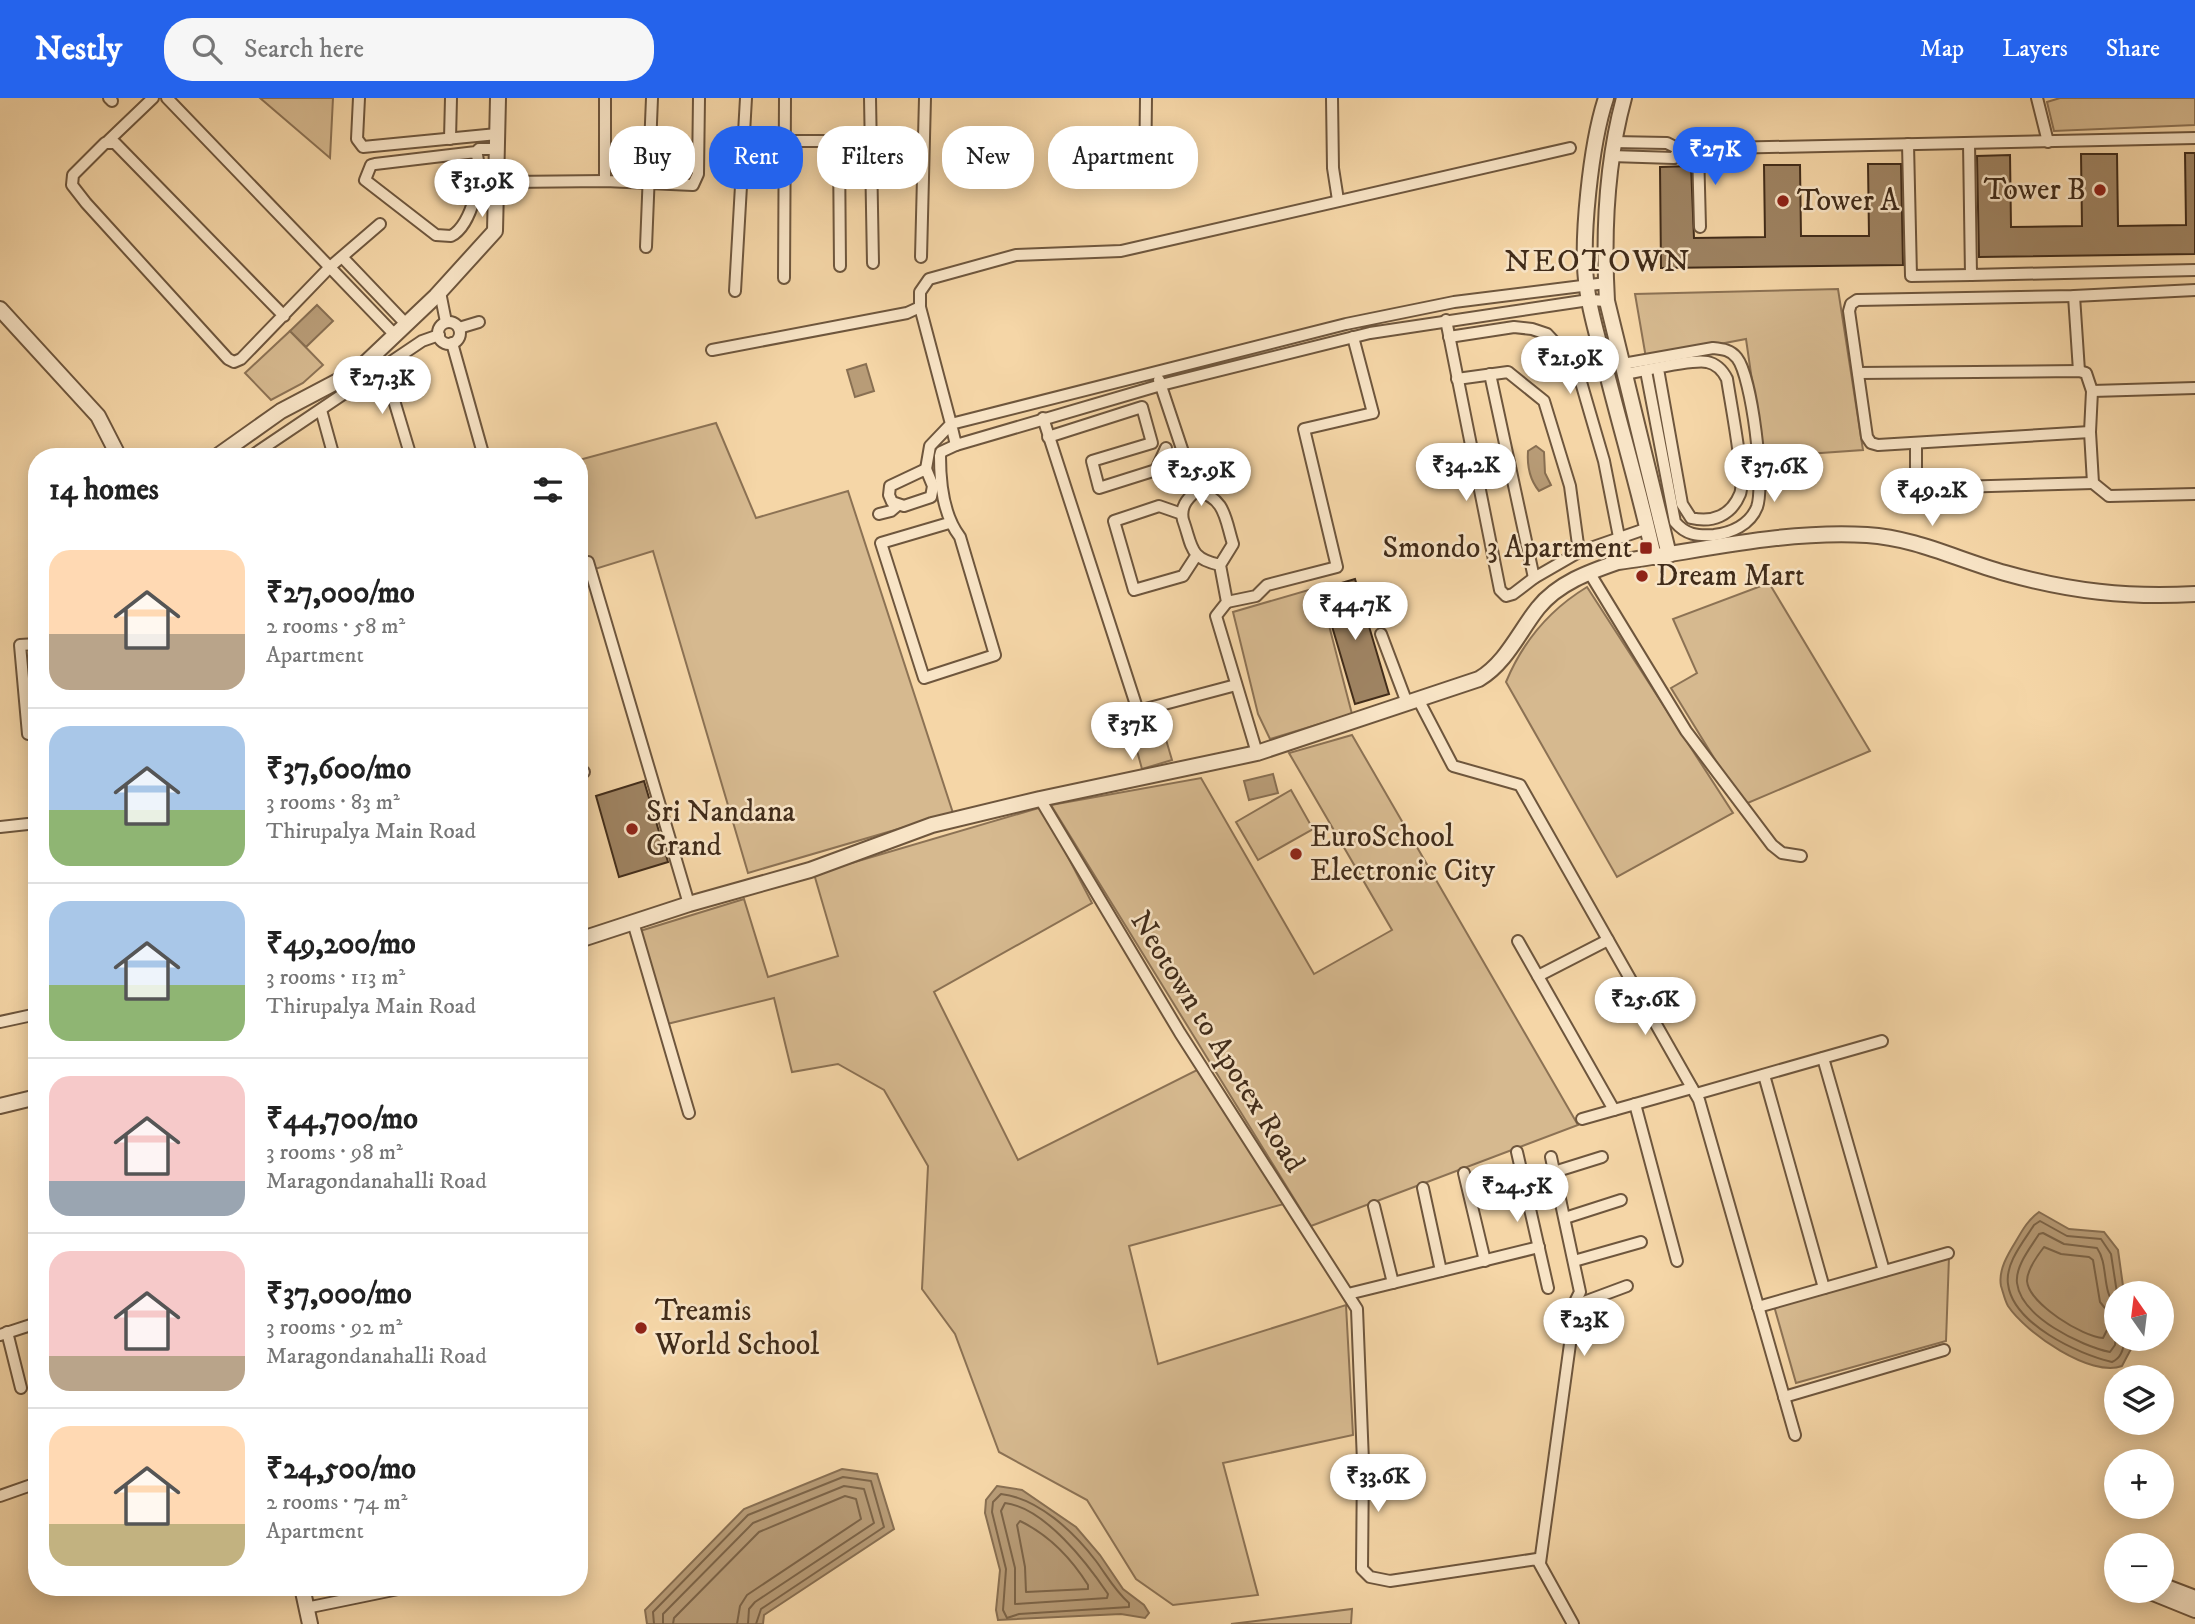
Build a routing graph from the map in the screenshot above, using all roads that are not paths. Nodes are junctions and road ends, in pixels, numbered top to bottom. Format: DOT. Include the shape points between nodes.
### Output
graph roads {
  1 [pos="153,98"];
  2 [pos="167,98"];
  3 [pos="359,98"];
  4 [pos="451,98"];
  5 [pos="498,98"];
  6 [pos="606,98"];
  7 [pos="652,98"];
  8 [pos="699,98"];
  9 [pos="746,98"];
  10 [pos="785,98"];
  11 [pos="870,98"];
  12 [pos="925,98"];
  13 [pos="1146,98"];
  14 [pos="1332,98"];
  15 [pos="1606,98"];
  16 [pos="1624,98"];
  17 [pos="2037,98"];
  18 [pos="651,126"];
  19 [pos="745,126"];
  20 [pos="785,126"];
  21 [pos="1146,126"];
  22 [pos="2195,138"];
  23 [pos="450,139"];
  24 [pos="108,141"];
  25 [pos="803,141"];
  26 [pos="2048,142"];
  27 [pos="1969,143"];
  28 [pos="1908,144"];
  29 [pos="497,147"];
  30 [pos="1570,148"];
  31 [pos="1612,149"];
  32 [pos="1698,149"];
  33 [pos="477,154"];
  34 [pos="605,181"];
  35 [pos="609,181"];
  36 [pos="496,182"];
  37 [pos="695,183"];
  38 [pos="650,189"];
  39 [pos="741,189"];
  40 [pos="785,189"];
  41 [pos="1338,200"];
  42 [pos="380,224"];
  43 [pos="1700,227"];
  44 [pos="646,247"];
  45 [pos="921,257"];
  46 [pos="343,258"];
  47 [pos="873,263"];
  48 [pos="840,266"];
  49 [pos="330,267"];
  50 [pos="2195,270"];
  51 [pos="1971,275"];
  52 [pos="784,278"];
  53 [pos="1606,282"];
  54 [pos="1586,284"];
  55 [pos="2195,289"];
  56 [pos="735,291"];
  57 [pos="440,292"];
  58 [pos="2074,296"];
  59 [pos="1589,300"];
  60 [pos="1607,301"];
  61 [pos="920,307"];
  62 [pos="0,309"];
  63 [pos="284,316"];
  64 [pos="446,322"];
  65 [pos="479,322"];
  66 [pos="459,328"];
  67 [pos="401,329"];
  68 [pos="1447,330"];
  69 [pos="439,335"];
  70 [pos="1353,337"];
  71 [pos="452,343"];
  72 [pos="712,350"];
  73 [pos="384,367"];
  74 [pos="1624,369"];
  75 [pos="1156,370"];
  76 [pos="1652,370"];
  77 [pos="2079,370"];
  78 [pos="1858,373"];
  79 [pos="1490,374"];
  80 [pos="1457,379"];
  81 [pos="1161,385"];
  82 [pos="2195,388"];
  83 [pos="2092,391"];
  84 [pos="321,410"];
  85 [pos="1043,418"];
  86 [pos="951,424"];
  87 [pos="2090,432"];
  88 [pos="1048,438"];
  89 [pos="238,440"];
  90 [pos="1152,443"];
  91 [pos="1916,443"];
  92 [pos="1182,444"];
  93 [pos="956,445"];
  94 [pos="114,448"];
  95 [pos="228,448"];
  96 [pos="244,448"];
  97 [pos="262,448"];
  98 [pos="332,448"];
  99 [pos="408,448"];
  100 [pos="481,448"];
  101 [pos="1166,448"];
  102 [pos="926,469"];
  103 [pos="2093,483"];
  104 [pos="1196,491"];
  105 [pos="2195,494"];
  106 [pos="898,505"];
  107 [pos="879,514"];
  108 [pos="1182,514"];
  109 [pos="949,523"];
  110 [pos="1645,533"];
  111 [pos="1619,537"];
  112 [pos="1579,552"];
  113 [pos="1196,556"];
  114 [pos="1661,556"];
  115 [pos="588,562"];
  116 [pos="1220,565"];
  117 [pos="1588,572"];
  118 [pos="1534,578"];
  119 [pos="2195,594"];
  120 [pos="1227,602"];
  121 [pos="1381,634"];
  122 [pos="28,644"];
  123 [pos="1236,685"];
  124 [pos="25,692"];
  125 [pos="28,692"];
  126 [pos="1412,701"];
  127 [pos="28,734"];
  128 [pos="1256,753"];
  129 [pos="1040,799"];
  130 [pos="28,824"];
  131 [pos="0,827"];
  132 [pos="1801,856"];
  133 [pos="690,904"];
  134 [pos="633,922"];
  135 [pos="588,937"];
  136 [pos="1608,940"];
  137 [pos="1518,941"];
  138 [pos="1538,976"];
  139 [pos="28,1016"];
  140 [pos="0,1022"];
  141 [pos="1882,1041"];
  142 [pos="1823,1058"];
  143 [pos="1764,1075"];
  144 [pos="1694,1091"];
  145 [pos="28,1099"];
  146 [pos="1634,1104"];
  147 [pos="0,1105"];
  148 [pos="1614,1110"];
  149 [pos="689,1113"];
  150 [pos="1582,1119"];
  151 [pos="1517,1152"];
  152 [pos="1551,1157"];
  153 [pos="1602,1157"];
  154 [pos="1554,1172"];
  155 [pos="1464,1173"];
  156 [pos="1423,1188"];
  157 [pos="1621,1200"];
  158 [pos="1374,1206"];
  159 [pos="1565,1219"];
  160 [pos="1641,1242"];
  161 [pos="1539,1247"];
  162 [pos="1948,1254"];
  163 [pos="1485,1261"];
  164 [pos="1573,1261"];
  165 [pos="1677,1261"];
  166 [pos="1441,1271"];
  167 [pos="1884,1271"];
  168 [pos="1393,1283"];
  169 [pos="1627,1286"];
  170 [pos="1548,1288"];
  171 [pos="1825,1288"];
  172 [pos="1348,1294"];
  173 [pos="1758,1307"];
  174 [pos="1575,1311"];
  175 [pos="28,1326"];
  176 [pos="4,1334"];
  177 [pos="1944,1350"];
  178 [pos="20,1388"];
  179 [pos="1784,1397"];
  180 [pos="1795,1435"];
  181 [pos="28,1486"];
  182 [pos="0,1496"];
  183 [pos="1539,1561"];
  184 [pos="2174,1590"];
  185 [pos="304,1596"];
  186 [pos="364,1596"];
  187 [pos="2195,1598"];
  188 [pos="2174,1602"];
  189 [pos="306,1608"];
  190 [pos="2195,1610"];
  191 [pos="310,1624"];
  192 [pos="1573,1624"];
  1 -- 24 [label="street"];
  2 -- 49 [label="street"];
  3 -- 23 [label="street" via="357,139 363,147"];
  4 -- 23 [label="street"];
  5 -- 29 [label="street"];
  6 -- 34 [label="street"];
  7 -- 18 [label="street"];
  8 -- 37 [label="street"];
  9 -- 19 [label="street"];
  10 -- 20 [label="street"];
  11 -- 47 [label="street"];
  12 -- 45 [label="street"];
  13 -- 21 [label="street"];
  14 -- 41 [label="street"];
  15 -- 54 [label="street" via="1587,215"];
  16 -- 31 [label="street"];
  17 -- 26 [label="street"];
  22 -- 26 [label="street"];
  23 -- 29 [label="street"];
  24 -- 63 [label="street" via="115,143"];
  24 -- 63 [label="street" via="73,175 72,185 228,359 241,359"];
  25 -- 48 [label="street" via="830,141 839,146"];
  26 -- 27 [label="street"];
  27 -- 28 [label="street"];
  27 -- 51 [label="street"];
  28 -- 32 [label="street"];
  28 -- 51 [label="street" via="1911,276"];
  29 -- 33 [label="street"];
  29 -- 36 [label="street"];
  30 -- 41 [label="street"];
  31 -- 32 [label="street" via="1667,143 1679,149"];
  31 -- 53 [label="street"];
  32 -- 43 [label="street"];
  33 -- 33 [label="street" via="375,164 365,180 436,234 451,236 461,228 480,183"];
  34 -- 35 [label="street"];
  34 -- 36 [label="street"];
  36 -- 57 [label="street" via="495,231"];
  38 -- 44 [label="street"];
  39 -- 56 [label="street"];
  40 -- 52 [label="street"];
  41 -- 61 [label="street" via="1121,251 1016,255 929,279 920,292"];
  42 -- 46 [label="street"];
  46 -- 49 [label="street"];
  46 -- 67 [label="street"];
  49 -- 63 [label="street"];
  49 -- 67 [label="street"];
  50 -- 51 [label="street"];
  53 -- 54 [label="street"];
  53 -- 60 [label="street"];
  54 -- 59 [label="street"];
  54 -- 75 [label="street" via="1454,302"];
  55 -- 58 [label="street"];
  57 -- 64 [label="street"];
  57 -- 67 [label="street"];
  58 -- 77 [label="street"];
  58 -- 78 [label="street" via="1857,300 1849,311"];
  59 -- 60 [label="street"];
  59 -- 68 [label="street"];
  59 -- 110 [label="street"];
  60 -- 74 [label="street"];
  61 -- 72 [label="street"];
  61 -- 86 [label="street"];
  62 -- 94 [label="street" via="98,416"];
  64 -- 66 [label="street"];
  64 -- 69 [label="street"];
  65 -- 66 [label="street"];
  66 -- 71 [label="street" via="458,339"];
  67 -- 89 [label="street" via="357,371 281,411"];
  68 -- 70 [label="street"];
  68 -- 80 [label="street"];
  68 -- 111 [label="street" via="1532,328 1547,334 1576,365 1604,461"];
  69 -- 71 [label="street"];
  69 -- 73 [label="street"];
  70 -- 81 [label="street"];
  70 -- 120 [label="street" via="1373,413 1304,429 1338,567 1266,585 1256,596"];
  71 -- 100 [label="street"];
  73 -- 84 [label="street"];
  73 -- 99 [label="street"];
  74 -- 76 [label="street"];
  74 -- 76 [label="street" via="1713,348 1737,357 1745,372 1760,494 1747,522 1722,534 1700,536 1675,522"];
  74 -- 114 [label="street"];
  75 -- 81 [label="street"];
  75 -- 86 [label="street"];
  76 -- 76 [label="street" via="1707,362 1727,379 1740,493 1729,511 1713,520 1691,518 1682,505"];
  77 -- 78 [label="street"];
  77 -- 83 [label="street" via="2085,373"];
  78 -- 91 [label="street" via="1871,443"];
  79 -- 80 [label="street"];
  79 -- 112 [label="street" via="1508,372 1544,401 1570,486"];
  79 -- 118 [label="street"];
  80 -- 118 [label="street" via="1500,590 1506,596 1513,594"];
  81 -- 85 [label="street"];
  81 -- 92 [label="street"];
  82 -- 83 [label="street"];
  83 -- 87 [label="street"];
  84 -- 97 [label="street"];
  84 -- 98 [label="street"];
  85 -- 88 [label="street"];
  85 -- 93 [label="street"];
  86 -- 93 [label="street"];
  86 -- 102 [label="street" via="930,446"];
  87 -- 91 [label="street"];
  87 -- 103 [label="street"];
  88 -- 90 [label="street" via="1142,407"];
  88 -- 123 [label="street" via="1138,711"];
  89 -- 95 [label="street"];
  89 -- 96 [label="street"];
  90 -- 101 [label="street"];
  90 -- 101 [label="street" via="1092,461 1100,488 1156,470"];
  91 -- 103 [label="street" via="1916,480 1922,488"];
  92 -- 101 [label="street"];
  92 -- 104 [label="street"];
  93 -- 109 [label="street" via="940,456"];
  102 -- 106 [label="street" via="890,486 889,495"];
  102 -- 106 [label="street" via="933,486 931,497"];
  103 -- 105 [label="street" via="2109,496"];
  104 -- 108 [label="street" via="1186,500"];
  104 -- 116 [label="street" via="1211,494 1221,505 1233,544"];
  106 -- 107 [label="street"];
  108 -- 113 [label="street"];
  108 -- 113 [label="street" via="1159,506 1114,521 1134,590 1184,576"];
  109 -- 109 [label="street" via="960,537 995,655 924,678 881,543"];
  110 -- 111 [label="street"];
  110 -- 114 [label="street"];
  111 -- 112 [label="street"];
  112 -- 118 [label="street"];
  113 -- 116 [label="street"];
  114 -- 117 [label="street"];
  114 -- 119 [label="street" via="1801,536 1868,535 1924,544 2003,572 2081,592"];
  115 -- 133 [label="street"];
  116 -- 120 [label="street"];
  117 -- 126 [label="street" via="1560,587 1540,606 1494,670"];
  117 -- 132 [label="street" via="1694,741 1772,845 1782,853"];
  120 -- 123 [label="street" via="1216,616"];
  121 -- 126 [label="street"];
  122 -- 124 [label="street" via="20,645"];
  123 -- 128 [label="street"];
  124 -- 125 [label="street"];
  124 -- 127 [label="street"];
  126 -- 128 [label="street"];
  126 -- 136 [label="street" via="1453,766 1520,785"];
  128 -- 129 [label="street"];
  129 -- 133 [label="street" via="932,825 810,870"];
  129 -- 172 [label="street, Neotown to Apotex Road" via="1180,1033"];
  130 -- 131 [label="street"];
  133 -- 134 [label="street"];
  134 -- 135 [label="street"];
  134 -- 149 [label="street"];
  136 -- 138 [label="street"];
  136 -- 144 [label="street"];
  137 -- 138 [label="street"];
  138 -- 148 [label="street"];
  139 -- 140 [label="street"];
  141 -- 142 [label="street"];
  142 -- 143 [label="street"];
  142 -- 167 [label="street"];
  143 -- 144 [label="street"];
  143 -- 171 [label="street"];
  144 -- 146 [label="street"];
  144 -- 173 [label="street"];
  145 -- 147 [label="street"];
  146 -- 148 [label="street"];
  146 -- 165 [label="street"];
  148 -- 150 [label="street"];
  151 -- 161 [label="street"];
  152 -- 154 [label="street"];
  153 -- 154 [label="street"];
  154 -- 159 [label="street"];
  155 -- 163 [label="street"];
  156 -- 166 [label="street"];
  157 -- 159 [label="street"];
  158 -- 168 [label="street"];
  159 -- 164 [label="street"];
  160 -- 164 [label="street"];
  161 -- 163 [label="street"];
  161 -- 170 [label="street"];
  162 -- 167 [label="street"];
  163 -- 166 [label="street"];
  164 -- 174 [label="street" via="1580,1292"];
  166 -- 168 [label="street"];
  167 -- 171 [label="street"];
  168 -- 172 [label="street"];
  169 -- 174 [label="street" via="1584,1302"];
  171 -- 173 [label="street"];
  172 -- 183 [label="street, Neotown to Apotex Road" via="1357,1309 1362,1569 1370,1577 1390,1581"];
  173 -- 179 [label="street"];
  174 -- 183 [label="street"];
  175 -- 176 [label="street"];
  176 -- 178 [label="street"];
  177 -- 179 [label="street"];
  179 -- 180 [label="street"];
  181 -- 182 [label="street"];
  183 -- 192 [label="street"];
  184 -- 187 [label="street"];
  185 -- 189 [label="street"];
  186 -- 189 [label="street"];
  188 -- 190 [label="street"];
  189 -- 191 [label="street"];
}
